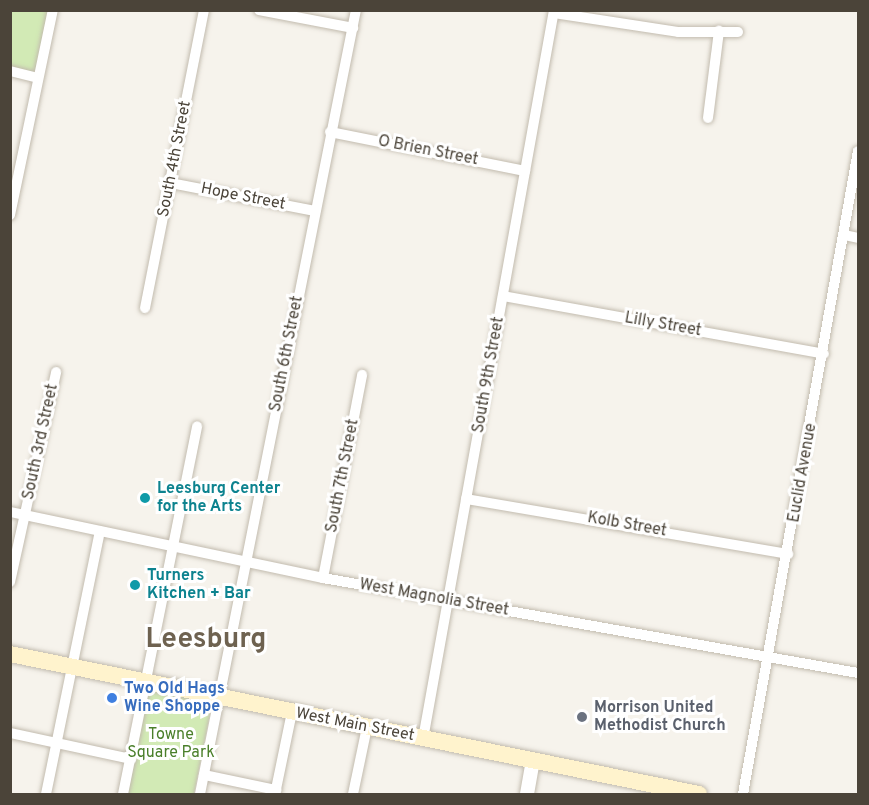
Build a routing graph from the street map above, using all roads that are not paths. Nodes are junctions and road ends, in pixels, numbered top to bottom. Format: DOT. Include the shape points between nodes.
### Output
graph roads {
  1 [pos="53,10"];
  2 [pos="204,10"];
  3 [pos="259,10"];
  4 [pos="356,10"];
  5 [pos="554,12"];
  6 [pos="353,28"];
  7 [pos="718,32"];
  8 [pos="738,32"];
  9 [pos="10,71"];
  10 [pos="38,78"];
  11 [pos="708,118"];
  12 [pos="330,132"];
  13 [pos="858,151"];
  14 [pos="525,171"];
  15 [pos="171,183"];
  16 [pos="315,211"];
  17 [pos="10,215"];
  18 [pos="844,235"];
  19 [pos="858,238"];
  20 [pos="503,296"];
  21 [pos="146,308"];
  22 [pos="824,354"];
  23 [pos="56,372"];
  24 [pos="363,375"];
  25 [pos="197,426"];
  26 [pos="466,500"];
  27 [pos="10,513"];
  28 [pos="25,516"];
  29 [pos="100,531"];
  30 [pos="175,547"];
  31 [pos="788,554"];
  32 [pos="247,562"];
  33 [pos="323,578"];
  34 [pos="10,582"];
  35 [pos="448,601"];
  36 [pos="10,654"];
  37 [pos="768,658"];
  38 [pos="73,667"];
  39 [pos="858,673"];
  40 [pos="145,682"];
  41 [pos="220,698"];
  42 [pos="292,712"];
  43 [pos="367,727"];
  44 [pos="10,733"];
  45 [pos="423,739"];
  46 [pos="57,743"];
  47 [pos="131,759"];
  48 [pos="533,761"];
  49 [pos="204,775"];
  50 [pos="276,792"];
  51 [pos="46,795"];
  52 [pos="123,795"];
  53 [pos="200,795"];
  54 [pos="353,795"];
  55 [pos="527,795"];
  56 [pos="699,795"];
  57 [pos="743,795"];
  1 -- 10 [label="street"];
  2 -- 15 [label="street, South 4th Street"];
  3 -- 6 [label="street"];
  4 -- 6 [label="street, South 6th Street"];
  5 -- 7 [label="street" via="678,32"];
  5 -- 14 [label="street, South 9th Street"];
  6 -- 12 [label="street, South 6th Street"];
  7 -- 8 [label="street"];
  7 -- 11 [label="street"];
  9 -- 10 [label="street"];
  10 -- 17 [label="street"];
  12 -- 14 [label="street, O Brien Street"];
  12 -- 16 [label="street, South 6th Street"];
  13 -- 18 [label="street, Euclid Avenue"];
  14 -- 20 [label="street, South 9th Street"];
  15 -- 16 [label="street, Hope Street"];
  15 -- 21 [label="street, South 4th Street"];
  16 -- 32 [label="street, South 6th Street"];
  18 -- 19 [label="street"];
  18 -- 22 [label="street, Euclid Avenue"];
  20 -- 22 [label="street, Lilly Street"];
  20 -- 26 [label="street, South 9th Street"];
  22 -- 31 [label="street, Euclid Avenue"];
  23 -- 28 [label="street, South 3rd Street"];
  24 -- 33 [label="street, South 7th Street"];
  25 -- 30 [label="street"];
  26 -- 31 [label="street, Kolb Street"];
  26 -- 35 [label="street, South 9th Street"];
  27 -- 28 [label="street, West Magnolia Street"];
  28 -- 29 [label="street, West Magnolia Street"];
  28 -- 34 [label="street, South 3rd Street"];
  29 -- 30 [label="street, West Magnolia Street"];
  29 -- 38 [label="street"];
  30 -- 32 [label="street, West Magnolia Street"];
  30 -- 40 [label="street"];
  31 -- 37 [label="street, Euclid Avenue"];
  32 -- 33 [label="street, West Magnolia Street"];
  32 -- 41 [label="street, South 6th Street"];
  33 -- 35 [label="street, West Magnolia Street"];
  35 -- 37 [label="street, West Magnolia Street"];
  35 -- 45 [label="street, South 9th Street"];
  36 -- 38 [label="main road, West Main Street"];
  37 -- 39 [label="street, West Magnolia Street"];
  37 -- 57 [label="street, Euclid Avenue"];
  38 -- 40 [label="main road, West Main Street"];
  38 -- 46 [label="street"];
  40 -- 41 [label="main road, West Main Street"];
  40 -- 47 [label="street"];
  41 -- 42 [label="main road, West Main Street"];
  41 -- 49 [label="street, South 6th Street"];
  42 -- 43 [label="main road, West Main Street"];
  42 -- 50 [label="street"];
  43 -- 45 [label="main road, West Main Street"];
  43 -- 54 [label="street"];
  44 -- 46 [label="street"];
  45 -- 48 [label="main road, West Main Street"];
  46 -- 47 [label="street"];
  46 -- 51 [label="street"];
  47 -- 52 [label="street"];
  48 -- 55 [label="street"];
  48 -- 56 [label="main road, West Main Street"];
  49 -- 50 [label="street"];
  49 -- 53 [label="street, South 6th Street"];
}
